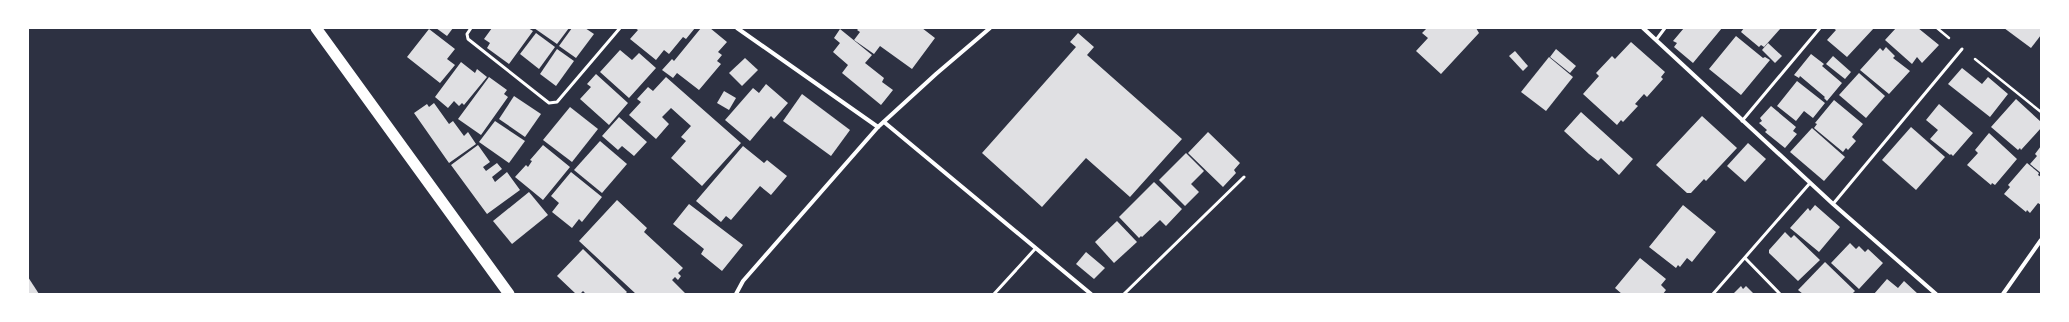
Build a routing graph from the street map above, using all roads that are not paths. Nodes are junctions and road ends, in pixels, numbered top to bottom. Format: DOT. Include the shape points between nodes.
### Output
graph roads {
  1 [pos="316,28"];
  2 [pos="471,28"];
  3 [pos="620,28"];
  4 [pos="737,28"];
  5 [pos="990,28"];
  6 [pos="1643,28"];
  7 [pos="1665,28"];
  8 [pos="1820,28"];
  9 [pos="1656,40"];
  10 [pos="1962,48"];
  11 [pos="1742,121"];
  12 [pos="884,122"];
  13 [pos="878,127"];
  14 [pos="1244,177"];
  15 [pos="1810,183"];
  16 [pos="1832,204"];
  17 [pos="2041,240"];
  18 [pos="1035,249"];
  19 [pos="1745,258"];
  20 [pos="509,294"];
  21 [pos="736,294"];
  22 [pos="994,294"];
  23 [pos="1091,294"];
  24 [pos="1124,294"];
  25 [pos="1713,294"];
  26 [pos="1780,294"];
  27 [pos="1936,294"];
  28 [pos="2004,294"];
  1 -- 20 [label="highway"];
  2 -- 3 [label="lane" via="467,34 468,39 549,103 557,102"];
  4 -- 13 [label="street"];
  5 -- 12 [label="street"];
  6 -- 9 [label="street"];
  7 -- 9 [label="lane"];
  8 -- 11 [label="lane"];
  9 -- 11 [label="street"];
  10 -- 16 [label="lane"];
  11 -- 15 [label="street"];
  12 -- 13 [label="street"];
  12 -- 18 [label="street"];
  13 -- 21 [label="street" via="743,281"];
  14 -- 24 [label="lane"];
  15 -- 16 [label="street"];
  15 -- 19 [label="lane"];
  16 -- 27 [label="street"];
  17 -- 28 [label="street"];
  18 -- 22 [label="lane"];
  18 -- 23 [label="street"];
  19 -- 25 [label="lane"];
  19 -- 26 [label="lane"];
}
